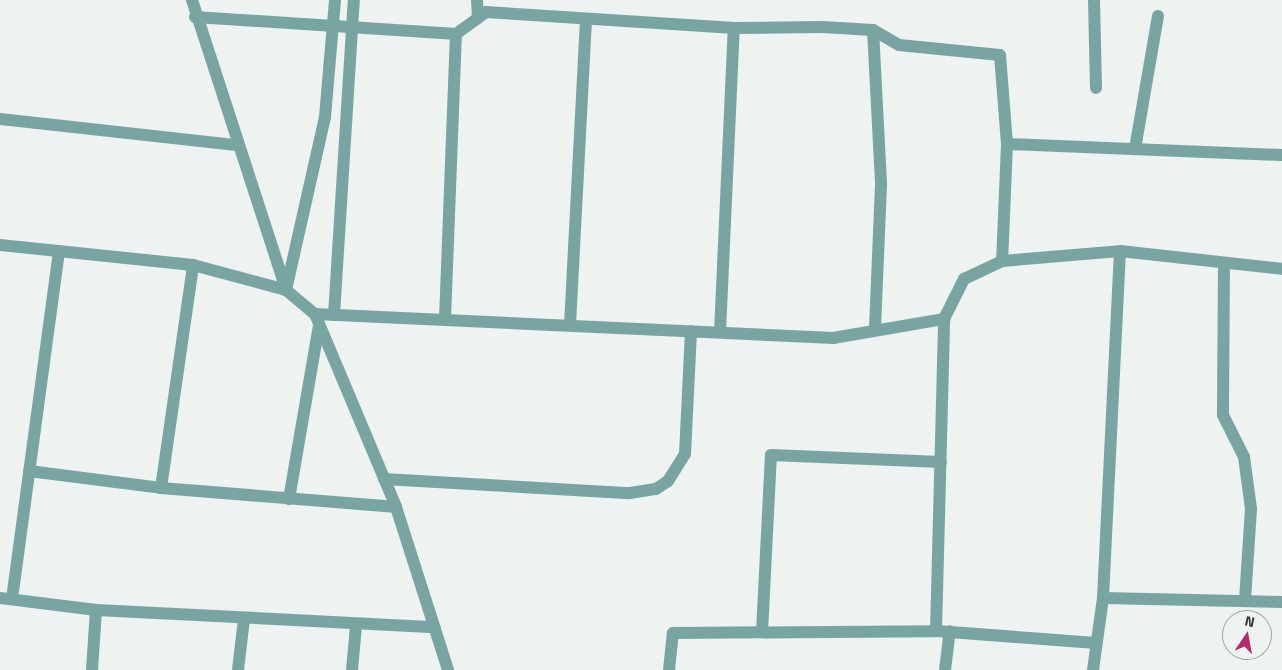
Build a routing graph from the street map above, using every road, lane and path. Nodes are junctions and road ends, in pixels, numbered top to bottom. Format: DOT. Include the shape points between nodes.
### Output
graph roads {
  1 [pos="192,0"];
  2 [pos="335,0"];
  3 [pos="354,0"];
  4 [pos="478,0"];
  5 [pos="1094,0"];
  6 [pos="1158,16"];
  7 [pos="194,17"];
  8 [pos="478,18"];
  9 [pos="586,19"];
  10 [pos="336,26"];
  11 [pos="353,28"];
  12 [pos="734,28"];
  13 [pos="873,30"];
  14 [pos="456,34"];
  15 [pos="1096,88"];
  16 [pos="0,119"];
  17 [pos="1007,144"];
  18 [pos="237,145"];
  19 [pos="1135,149"];
  20 [pos="1282,155"];
  21 [pos="0,244"];
  22 [pos="59,251"];
  23 [pos="1120,251"];
  24 [pos="1002,260"];
  25 [pos="1224,262"];
  26 [pos="193,265"];
  27 [pos="1282,269"];
  28 [pos="286,290"];
  29 [pos="334,315"];
  30 [pos="944,318"];
  31 [pos="445,319"];
  32 [pos="317,320"];
  33 [pos="570,325"];
  34 [pos="875,330"];
  35 [pos="691,331"];
  36 [pos="720,332"];
  37 [pos="941,462"];
  38 [pos="30,471"];
  39 [pos="384,479"];
  40 [pos="161,488"];
  41 [pos="289,499"];
  42 [pos="396,507"];
  43 [pos="6,598"];
  44 [pos="1103,598"];
  45 [pos="1245,600"];
  46 [pos="1282,602"];
  47 [pos="96,610"];
  48 [pos="244,619"];
  49 [pos="356,626"];
  50 [pos="435,627"];
  51 [pos="936,631"];
  52 [pos="950,631"];
  53 [pos="762,632"];
  54 [pos="1096,643"];
  55 [pos="92,670"];
  56 [pos="238,670"];
  57 [pos="352,670"];
  58 [pos="448,670"];
  59 [pos="669,670"];
  60 [pos="944,670"];
  61 [pos="1093,670"];
  1 -- 7 [label="street"];
  2 -- 10 [label="street"];
  3 -- 11 [label="street"];
  4 -- 8 [label="street"];
  5 -- 15 [label="street"];
  6 -- 19 [label="street"];
  7 -- 10 [label="street"];
  7 -- 18 [label="street"];
  8 -- 9 [label="street" via="486,12"];
  8 -- 14 [label="street"];
  9 -- 12 [label="street"];
  9 -- 33 [label="street"];
  10 -- 11 [label="street"];
  10 -- 28 [label="street" via="325,117"];
  11 -- 14 [label="street"];
  11 -- 29 [label="street"];
  12 -- 13 [label="street"];
  12 -- 36 [label="street"];
  13 -- 17 [label="street" via="899,45 1000,55"];
  13 -- 34 [label="street" via="881,185"];
  14 -- 31 [label="street"];
  16 -- 18 [label="street"];
  17 -- 19 [label="street"];
  17 -- 24 [label="street"];
  18 -- 28 [label="street"];
  19 -- 20 [label="street"];
  21 -- 22 [label="street"];
  22 -- 26 [label="street"];
  22 -- 38 [label="street"];
  23 -- 24 [label="street"];
  23 -- 25 [label="street"];
  23 -- 44 [label="street"];
  24 -- 30 [label="street" via="964,279"];
  25 -- 27 [label="street"];
  25 -- 45 [label="street" via="1223,415 1244,457 1250,509"];
  26 -- 28 [label="street"];
  26 -- 40 [label="street"];
  28 -- 32 [label="street"];
  29 -- 31 [label="street"];
  29 -- 32 [label="street"];
  30 -- 34 [label="street"];
  30 -- 37 [label="street"];
  31 -- 33 [label="street"];
  32 -- 39 [label="street"];
  32 -- 41 [label="street"];
  33 -- 35 [label="street"];
  34 -- 36 [label="street" via="833,338"];
  35 -- 36 [label="street"];
  35 -- 39 [label="street" via="685,454 668,480 656,489 630,493"];
  37 -- 51 [label="street"];
  37 -- 53 [label="street" via="771,456"];
  38 -- 40 [label="street"];
  38 -- 43 [label="street"];
  39 -- 42 [label="street"];
  40 -- 41 [label="street"];
  41 -- 42 [label="street"];
  42 -- 50 [label="street"];
  43 -- 47 [label="street"];
  44 -- 45 [label="street"];
  44 -- 54 [label="street"];
  45 -- 46 [label="street"];
  47 -- 48 [label="street"];
  47 -- 55 [label="street"];
  48 -- 49 [label="street"];
  48 -- 56 [label="street"];
  49 -- 50 [label="street"];
  49 -- 57 [label="street"];
  50 -- 58 [label="street"];
  51 -- 52 [label="street"];
  51 -- 53 [label="street"];
  52 -- 54 [label="street"];
  52 -- 60 [label="street"];
  53 -- 59 [label="street" via="673,633"];
  54 -- 61 [label="street"];
}
